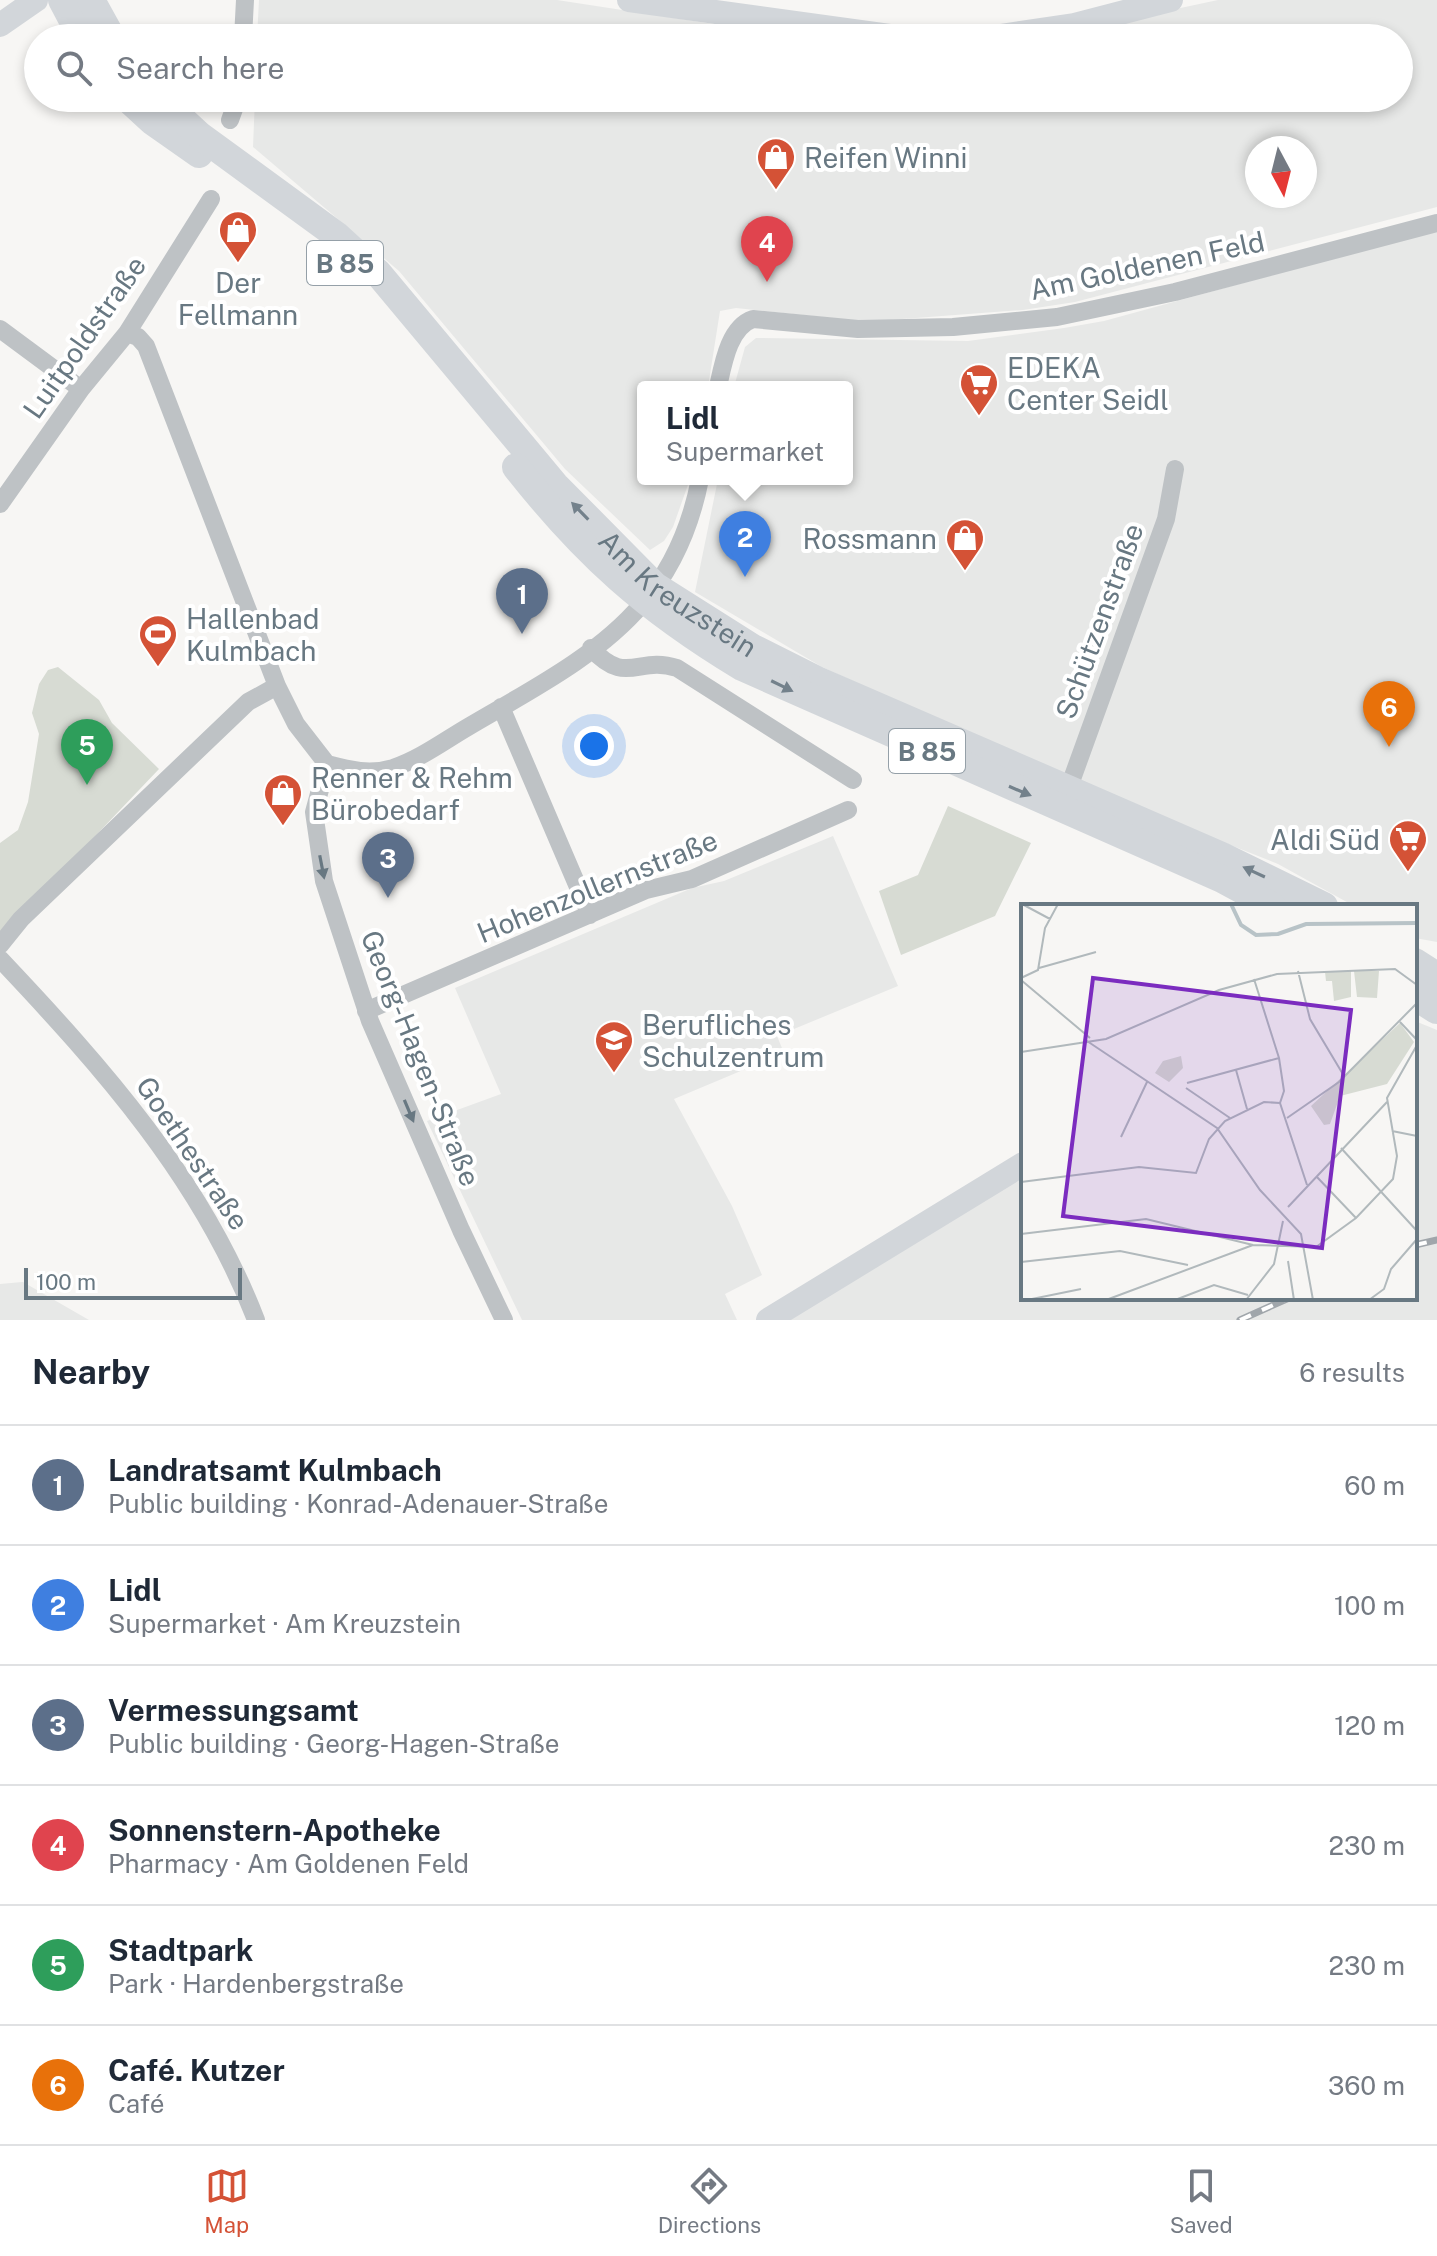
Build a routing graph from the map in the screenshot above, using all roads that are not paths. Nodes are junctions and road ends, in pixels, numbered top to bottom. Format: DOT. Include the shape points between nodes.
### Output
graph roads {
  1 [pos="36,0"];
  2 [pos="62,0"];
  3 [pos="91,0"];
  4 [pos="245,0"];
  5 [pos="629,0"];
  6 [pos="1171,0"];
  7 [pos="75,24"];
  8 [pos="104,24"];
  9 [pos="244,24"];
  10 [pos="803,24"];
  11 [pos="1078,24"];
  12 [pos="0,25"];
  13 [pos="142,112"];
  14 [pos="174,112"];
  15 [pos="233,112"];
  16 [pos="230,120"];
  17 [pos="211,199"];
  18 [pos="1437,223"];
  19 [pos="0,329"];
  20 [pos="127,333"];
  21 [pos="720,381"];
  22 [pos="81,389"];
  23 [pos="1175,469"];
  24 [pos="699,485"];
  25 [pos="0,504"];
  26 [pos="649,594"];
  27 [pos="591,648"];
  28 [pos="277,686"];
  29 [pos="501,707"];
  30 [pos="327,764"];
  31 [pos="853,780"];
  32 [pos="1068,790"];
  33 [pos="848,810"];
  34 [pos="1268,904"];
  35 [pos="1320,904"];
  36 [pos="590,915"];
  37 [pos="0,945"];
  38 [pos="0,959"];
  39 [pos="1424,976"];
  40 [pos="1437,1008"];
  41 [pos="366,1011"];
  42 [pos="1021,1165"];
  43 [pos="256,1320"];
  44 [pos="504,1320"];
  45 [pos="768,1320"];
  1 -- 12 [label="street"];
  2 -- 7 [label="main road"];
  3 -- 8 [label="main road"];
  4 -- 9 [label="street"];
  5 -- 10 [label="street"];
  6 -- 11 [label="street"];
  13 -- 26 [label="main road, Am Kreuzstein / B 85" via="328,246 365,281 558,521"];
  26 -- 14 [label="main road, Am Kreuzstein / B 85, one-way" via="378,273"];
  15 -- 16 [label="street"];
  17 -- 20 [label="street, Luitpoldstraße"];
  18 -- 21 [label="street, Am Goldenen Feld" via="1057,317 858,329 753,319 741,323 735,333"];
  19 -- 22 [label="street"];
  20 -- 22 [label="street, Luitpoldstraße"];
  20 -- 28 [label="street" via="146,346"];
  22 -- 25 [label="street, Luitpoldstraße"];
  23 -- 32 [label="street, Schützenstraße" via="1166,519"];
  24 -- 26 [label="street" via="692,518 675,556"];
  26 -- 27 [label="street" via="618,631"];
  26 -- 32 [label="main road, Am Kreuzstein / B 85" via="817,680"];
  26 -- 34 [label="main road, Am Kreuzstein / B 85, one-way" via="697,640 798,694"];
  27 -- 29 [label="street"];
  27 -- 31 [label="street" via="605,664 619,669 656,662 677,668"];
  28 -- 30 [label="street" via="296,724"];
  28 -- 37 [label="street" via="248,702"];
  29 -- 30 [label="street" via="393,768 370,772"];
  29 -- 36 [label="street"];
  30 -- 41 [label="street, Georg-Hagen-Straße, one-way" via="314,812 315,831 324,881"];
  35 -- 32 [label="main road, Am Kreuzstein / B 85, one-way"];
  33 -- 36 [label="street, Hohenzollernstraße" via="692,879 646,890"];
  36 -- 41 [label="street, Hohenzollernstraße"];
  38 -- 43 [label="street, Goethestraße" via="144,1120 222,1244"];
  39 -- 40 [label="highway"];
  41 -- 44 [label="street, Georg-Hagen-Straße, one-way"];
  42 -- 45 [label="street"];
}
